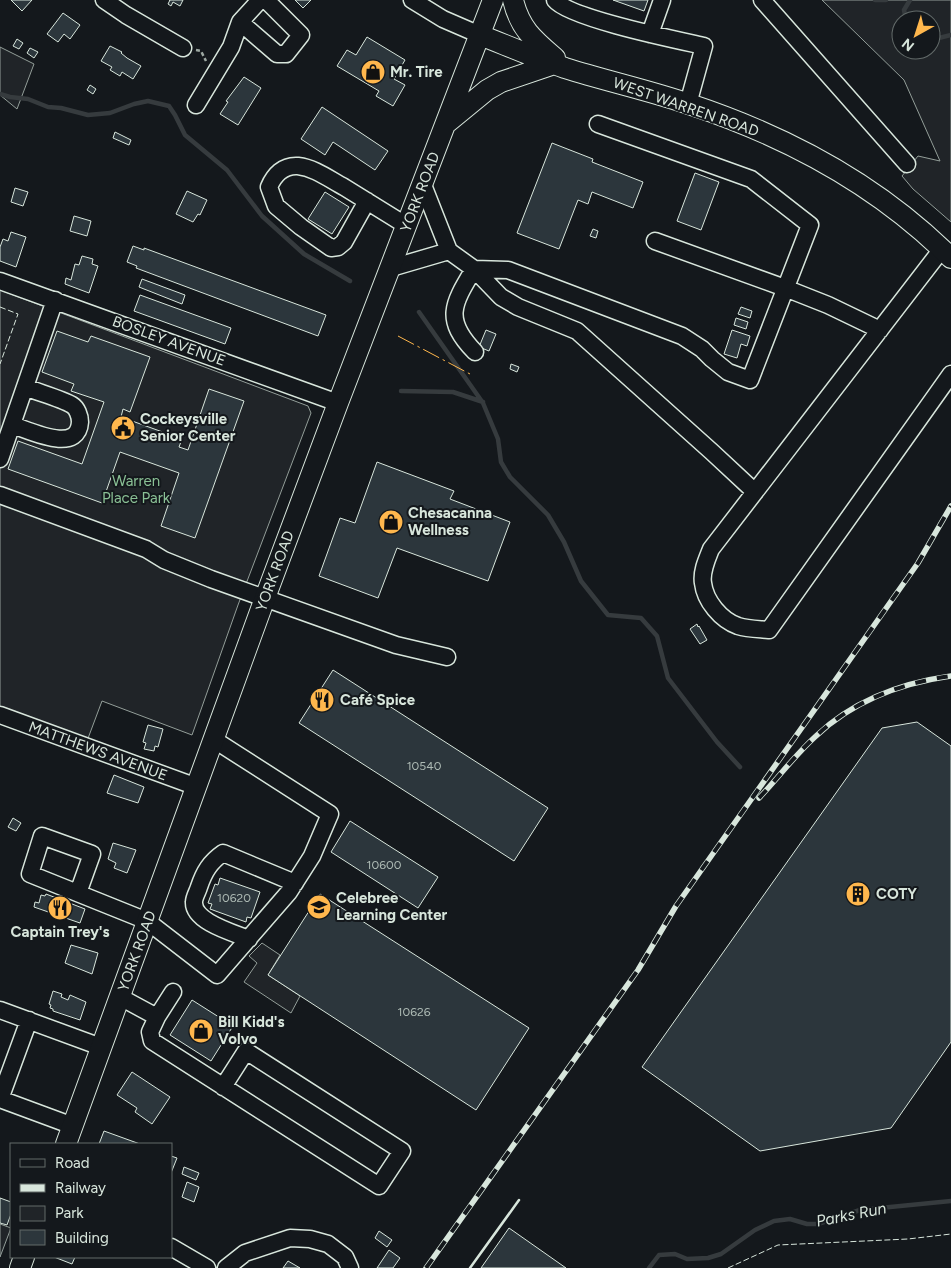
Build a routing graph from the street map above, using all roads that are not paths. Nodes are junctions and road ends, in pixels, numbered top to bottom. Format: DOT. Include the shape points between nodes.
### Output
graph roads {
  1 [pos="104,0"];
  2 [pos="260,0"];
  3 [pos="266,0"];
  4 [pos="412,0"];
  5 [pos="493,0"];
  6 [pos="514,0"];
  7 [pos="555,0"];
  8 [pos="662,0"];
  9 [pos="762,0"];
  10 [pos="240,22"];
  11 [pos="650,34"];
  12 [pos="480,35"];
  13 [pos="183,48"];
  14 [pos="560,66"];
  15 [pos="196,104"];
  16 [pos="688,104"];
  17 [pos="446,124"];
  18 [pos="598,124"];
  19 [pos="907,164"];
  20 [pos="423,185"];
  21 [pos="367,201"];
  22 [pos="407,226"];
  23 [pos="655,241"];
  24 [pos="449,251"];
  25 [pos="946,253"];
  26 [pos="390,268"];
  27 [pos="474,269"];
  28 [pos="0,281"];
  29 [pos="786,288"];
  30 [pos="55,300"];
  31 [pos="880,330"];
  32 [pos="475,352"];
  33 [pos="951,374"];
  34 [pos="25,387"];
  35 [pos="338,403"];
  36 [pos="12,425"];
  37 [pos="0,458"];
  38 [pos="755,492"];
  39 [pos="0,495"];
  40 [pos="265,598"];
  41 [pos="447,657"];
  42 [pos="0,715"];
  43 [pos="213,739"];
  44 [pos="197,787"];
  45 [pos="295,883"];
  46 [pos="78,893"];
  47 [pos="147,921"];
  48 [pos="249,940"];
  49 [pos="173,992"];
  50 [pos="120,997"];
  51 [pos="0,1010"];
  52 [pos="157,1017"];
  53 [pos="28,1020"];
  54 [pos="101,1047"];
  55 [pos="223,1087"];
  56 [pos="70,1135"];
  57 [pos="172,1248"];
  58 [pos="171,1258"];
  59 [pos="186,1268"];
  60 [pos="207,1268"];
  61 [pos="226,1268"];
  62 [pos="350,1268"];
  1 -- 13 [label="street"];
  2 -- 10 [label="street"];
  3 -- 10 [label="street" via="301,35 286,54 270,50"];
  4 -- 12 [label="street"];
  5 -- 12 [label="main road, YORK ROAD"];
  6 -- 14 [label="main road" via="522,25"];
  7 -- 11 [label="street" via="566,8"];
  8 -- 11 [label="street"];
  9 -- 19 [label="street"];
  10 -- 15 [label="street" via="231,47"];
  11 -- 16 [label="street" via="704,46"];
  12 -- 14 [label="main road, WEST WARREN ROAD"];
  12 -- 17 [label="main road, YORK ROAD"];
  14 -- 16 [label="main road, WEST WARREN ROAD"];
  14 -- 17 [label="main road" via="501,82"];
  16 -- 25 [label="main road, WEST WARREN ROAD" via="761,132 827,164 884,201"];
  17 -- 20 [label="main road, YORK ROAD"];
  18 -- 29 [label="street" via="751,179 810,225"];
  20 -- 22 [label="main road, YORK ROAD"];
  20 -- 24 [label="street"];
  21 -- 21 [label="street" via="319,173 297,166 287,167 274,176 269,188 276,206 331,248 344,242"];
  21 -- 22 [label="street"];
  22 -- 26 [label="main road, YORK ROAD"];
  23 -- 29 [label="street"];
  24 -- 26 [label="street"];
  24 -- 27 [label="street"];
  25 -- 31 [label="street"];
  26 -- 35 [label="main road, YORK ROAD"];
  27 -- 29 [label="street" via="508,270 682,336 728,372 750,380"];
  27 -- 32 [label="street" via="457,297 454,311 458,331"];
  27 -- 38 [label="street" via="501,297 583,336"];
  28 -- 30 [label="street, BOSLEY AVENUE"];
  29 -- 31 [label="street"];
  30 -- 34 [label="street"];
  30 -- 35 [label="street, BOSLEY AVENUE"];
  31 -- 38 [label="street"];
  33 -- 38 [label="street" via="769,630 740,627 729,622 719,614 702,583 711,549"];
  34 -- 36 [label="street"];
  34 -- 36 [label="street" via="72,405 78,412 79,428 75,435 59,440"];
  35 -- 40 [label="main road, YORK ROAD"];
  36 -- 37 [label="street"];
  39 -- 40 [label="street" via="146,548 164,560"];
  40 -- 41 [label="street" via="396,645"];
  40 -- 43 [label="main road, YORK ROAD"];
  42 -- 44 [label="street, MATTHEWS AVENUE"];
  43 -- 44 [label="main road, YORK ROAD"];
  43 -- 45 [label="street" via="330,814 312,856"];
  44 -- 47 [label="main road, YORK ROAD"];
  45 -- 48 [label="street"];
  45 -- 48 [label="street" via="223,853 214,859 202,878 194,902 196,910 209,923"];
  46 -- 47 [label="street"];
  47 -- 48 [label="street" via="217,975"];
  47 -- 50 [label="main road, YORK ROAD"];
  49 -- 52 [label="street"];
  50 -- 52 [label="street"];
  50 -- 54 [label="main road, YORK ROAD"];
  51 -- 53 [label="street"];
  52 -- 55 [label="street" via="150,1032 152,1041"];
  53 -- 54 [label="street"];
  53 -- 56 [label="street" via="0,1099"];
  54 -- 56 [label="main road, YORK ROAD"];
  55 -- 55 [label="street" via="379,1186 402,1151 246,1051"];
  57 -- 60 [label="street"];
  58 -- 59 [label="street"];
  61 -- 62 [label="street" via="246,1254 290,1238 328,1244 345,1257"];
}
